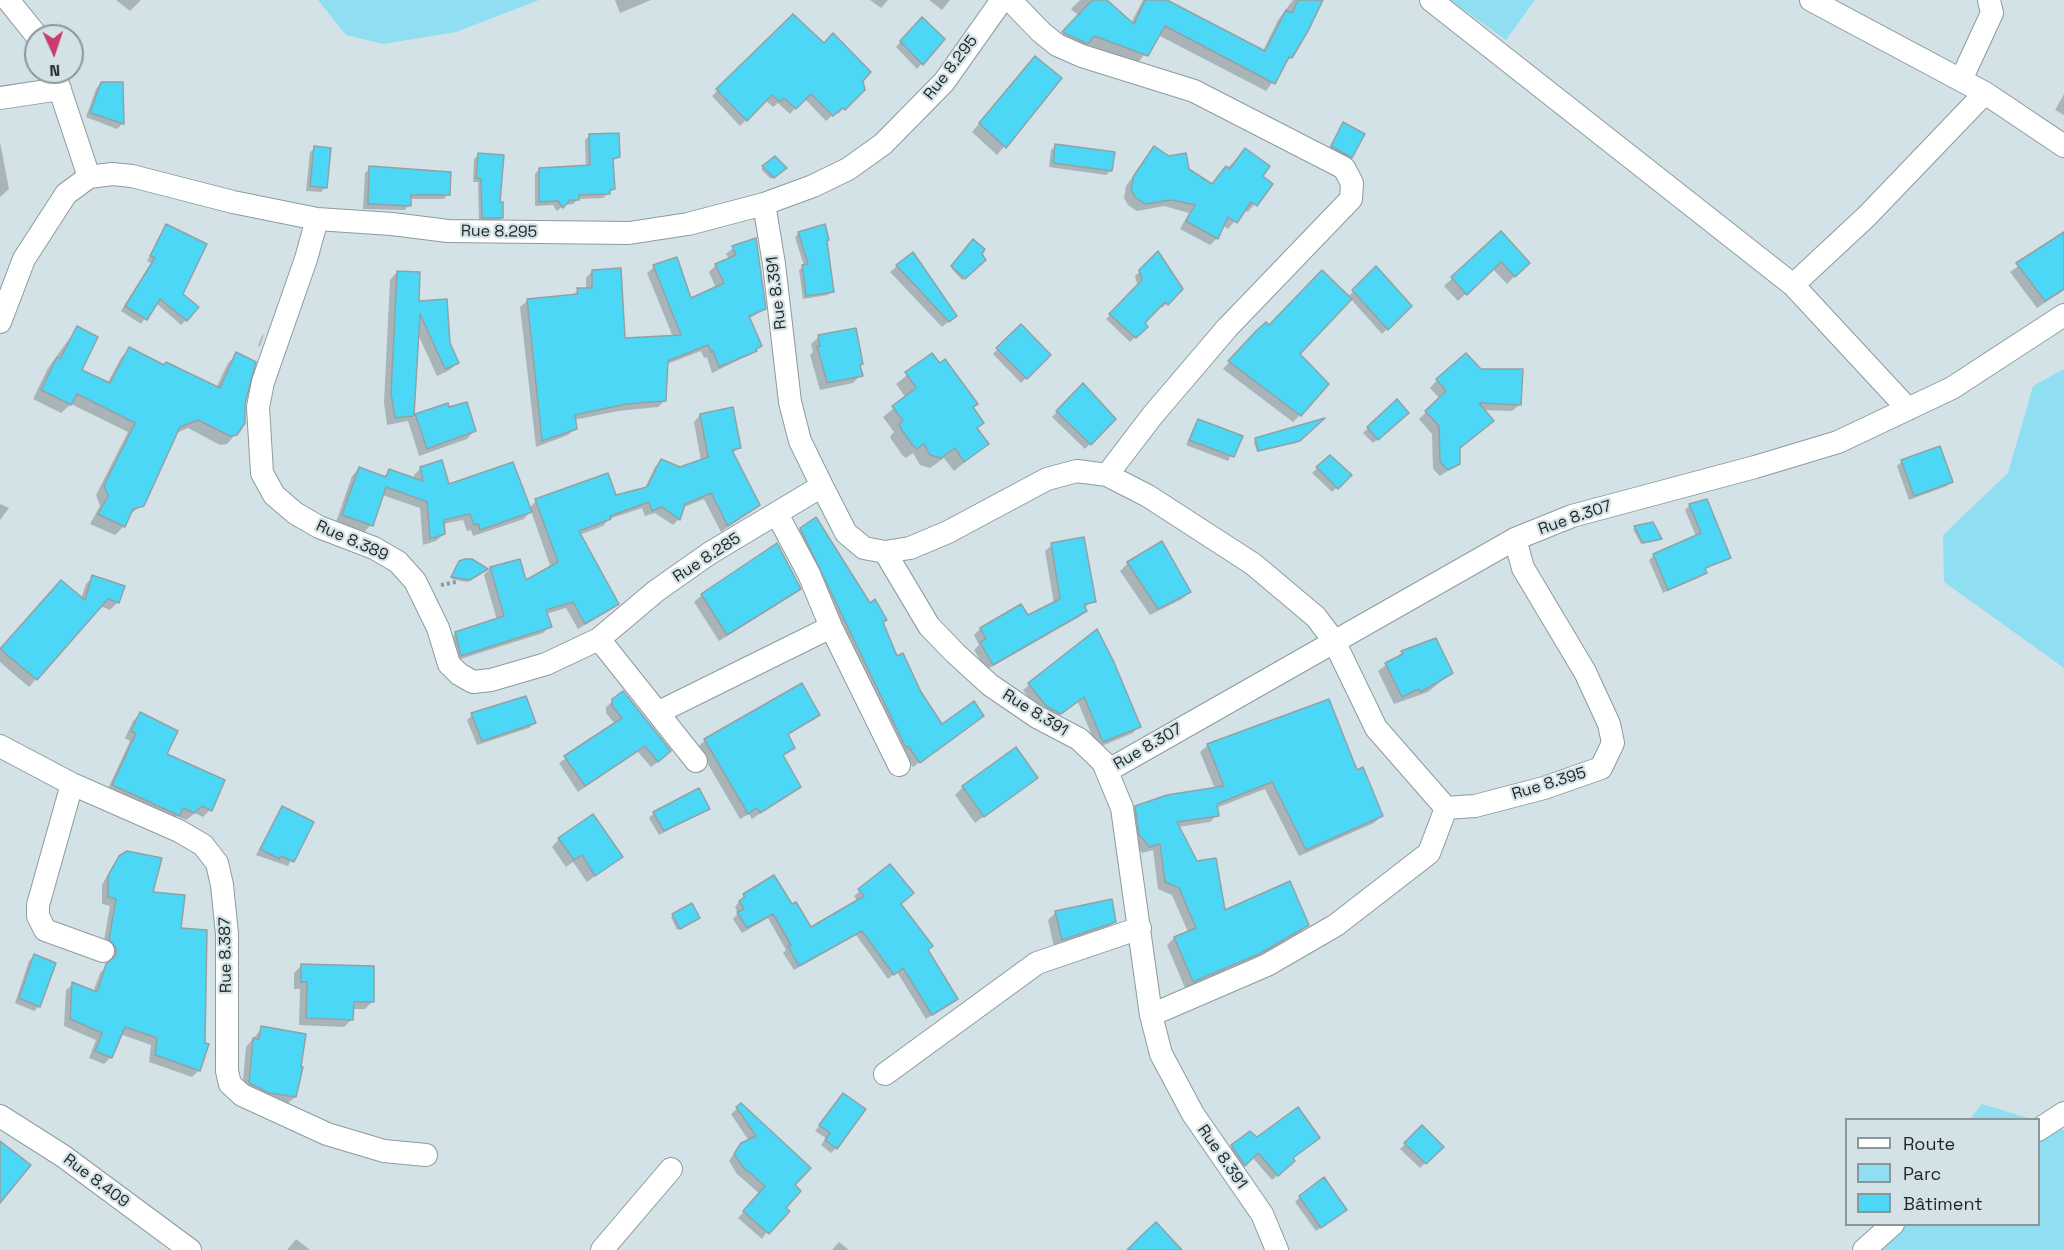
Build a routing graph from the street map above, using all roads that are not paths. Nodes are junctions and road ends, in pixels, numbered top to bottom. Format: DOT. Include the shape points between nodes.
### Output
graph roads {
  1 [pos="8,0"];
  2 [pos="1002,0"];
  3 [pos="1010,0"];
  4 [pos="1431,0"];
  5 [pos="1811,0"];
  6 [pos="1989,0"];
  7 [pos="27,24"];
  8 [pos="1961,80"];
  9 [pos="47,84"];
  10 [pos="58,84"];
  11 [pos="1985,93"];
  12 [pos="0,98"];
  13 [pos="2064,146"];
  14 [pos="89,177"];
  15 [pos="764,204"];
  16 [pos="317,219"];
  17 [pos="1792,285"];
  18 [pos="2064,315"];
  19 [pos="0,322"];
  20 [pos="1908,409"];
  21 [pos="1107,476"];
  22 [pos="822,486"];
  23 [pos="777,514"];
  24 [pos="1515,539"];
  25 [pos="885,552"];
  26 [pos="831,627"];
  27 [pos="599,639"];
  28 [pos="1335,641"];
  29 [pos="659,712"];
  30 [pos="0,746"];
  31 [pos="696,761"];
  32 [pos="899,765"];
  33 [pos="1107,771"];
  34 [pos="72,784"];
  35 [pos="1446,808"];
  36 [pos="1140,928"];
  37 [pos="103,951"];
  38 [pos="1151,1016"];
  39 [pos="885,1074"];
  40 [pos="2064,1113"];
  41 [pos="0,1116"];
  42 [pos="2040,1130"];
  43 [pos="426,1155"];
  44 [pos="671,1169"];
  45 [pos="1891,1226"];
  46 [pos="190,1250"];
  47 [pos="602,1250"];
  48 [pos="1277,1250"];
  49 [pos="1864,1250"];
  1 -- 7 [label="street"];
  2 -- 15 [label="street, Rue 8.295" via="944,82 883,144 848,169"];
  3 -- 21 [label="street" via="1057,45 1194,91 1344,168 1352,183 1351,199 1227,328"];
  4 -- 17 [label="street"];
  5 -- 8 [label="street"];
  6 -- 8 [label="street" via="1992,13"];
  8 -- 11 [label="street"];
  9 -- 12 [label="street"];
  10 -- 14 [label="street"];
  11 -- 13 [label="street"];
  11 -- 17 [label="street" via="1867,216"];
  14 -- 16 [label="street, Rue 8.295" via="132,176"];
  14 -- 19 [label="street" via="66,194 24,259"];
  15 -- 16 [label="street, Rue 8.295" via="688,224 603,235 448,231"];
  15 -- 22 [label="street, Rue 8.391" via="790,402 800,441"];
  16 -- 27 [label="street, Rue 8.389" via="258,407 262,473 274,495 320,527 398,562 414,581 438,628 449,664 473,682 546,664"];
  17 -- 20 [label="street"];
  18 -- 20 [label="street, Rue 8.307" via="1952,388"];
  20 -- 24 [label="street, Rue 8.307" via="1838,442 1572,516"];
  21 -- 25 [label="street" via="1077,471 1047,478 948,532 910,548"];
  21 -- 28 [label="street" via="1148,496 1253,564 1316,617"];
  22 -- 23 [label="street, Rue 8.285"];
  22 -- 25 [label="street, Rue 8.391" via="846,533 864,548"];
  23 -- 26 [label="street" via="809,574"];
  23 -- 27 [label="street, Rue 8.285" via="710,553 656,591"];
  24 -- 28 [label="street, Rue 8.307"];
  24 -- 35 [label="street, Rue 8.395" via="1523,568 1585,672 1609,724 1613,743 1601,768 1486,803"];
  25 -- 33 [label="street, Rue 8.391" via="929,626 955,653 990,685 1079,739"];
  26 -- 29 [label="street"];
  26 -- 32 [label="street"];
  27 -- 29 [label="street"];
  28 -- 33 [label="street, Rue 8.307"];
  28 -- 35 [label="street" via="1376,728"];
  29 -- 31 [label="street"];
  30 -- 34 [label="street, Rue 8.387"];
  33 -- 36 [label="street, Rue 8.391" via="1122,808"];
  34 -- 37 [label="street" via="38,915 45,930"];
  34 -- 43 [label="street, Rue 8.387" via="179,831 203,845 217,863 227,934 230,1084 242,1095 327,1134 384,1151"];
  35 -- 38 [label="street" via="1430,853 1336,925 1267,965"];
  36 -- 38 [label="street, Rue 8.391"];
  36 -- 39 [label="street" via="1037,963"];
  38 -- 48 [label="street, Rue 8.391" via="1161,1054 1177,1087 1262,1214"];
  40 -- 42 [label="street"];
  41 -- 46 [label="street, Rue 8.409" via="63,1156"];
  44 -- 47 [label="street"];
  45 -- 49 [label="street"];
}
